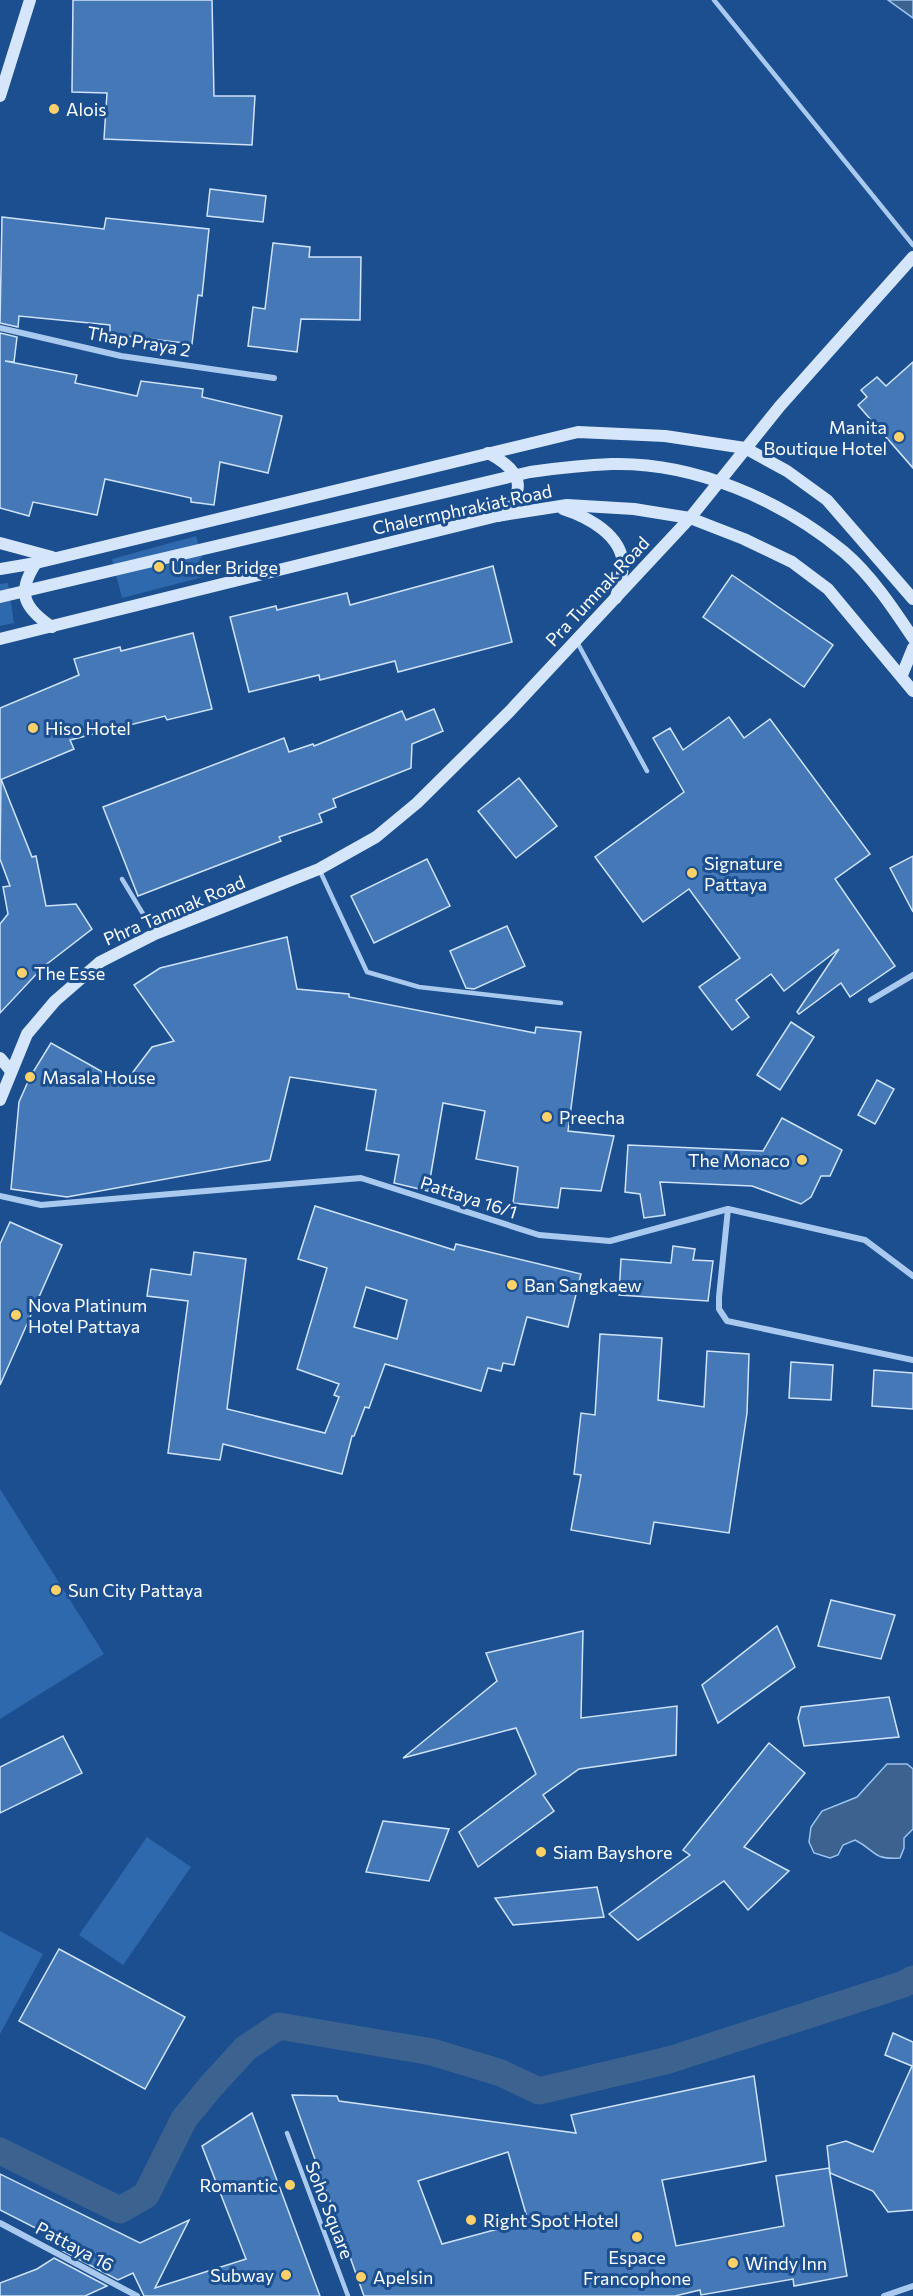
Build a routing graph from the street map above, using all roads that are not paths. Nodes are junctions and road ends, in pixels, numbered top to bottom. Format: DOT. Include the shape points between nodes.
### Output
graph roads {
  1 [pos="30,0"];
  2 [pos="714,0"];
  3 [pos="0,96"];
  4 [pos="913,245"];
  5 [pos="913,257"];
  6 [pos="0,328"];
  7 [pos="274,378"];
  8 [pos="745,448"];
  9 [pos="488,453"];
  10 [pos="556,506"];
  11 [pos="497,516"];
  12 [pos="690,518"];
  13 [pos="0,543"];
  14 [pos="52,557"];
  15 [pos="36,563"];
  16 [pos="0,569"];
  17 [pos="0,597"];
  18 [pos="616,599"];
  19 [pos="913,599"];
  20 [pos="52,627"];
  21 [pos="913,638"];
  22 [pos="0,639"];
  23 [pos="576,639"];
  24 [pos="913,648"];
  25 [pos="902,675"];
  26 [pos="913,691"];
  27 [pos="648,771"];
  28 [pos="319,869"];
  29 [pos="123,879"];
  30 [pos="155,934"];
  31 [pos="913,975"];
  32 [pos="871,1000"];
  33 [pos="561,1003"];
  34 [pos="0,1058"];
  35 [pos="11,1071"];
  36 [pos="0,1100"];
  37 [pos="0,1196"];
  38 [pos="728,1209"];
  39 [pos="913,1276"];
  40 [pos="913,1360"];
  41 [pos="287,2133"];
  42 [pos="0,2223"];
  43 [pos="913,2286"];
  44 [pos="136,2296"];
  45 [pos="348,2296"];
  46 [pos="884,2296"];
  1 -- 3 [label="main road"];
  2 -- 4 [label="lane"];
  5 -- 8 [label="main road, Pra Tumnak Road"];
  6 -- 7 [label="street, Thap Praya 2" via="121,356"];
  8 -- 9 [label="main road" via="665,436 578,432"];
  8 -- 12 [label="main road, Pra Tumnak Road"];
  8 -- 19 [label="main road" via="787,471 827,500"];
  9 -- 11 [label="main road" via="505,462 517,478 518,493"];
  9 -- 14 [label="main road"];
  10 -- 11 [label="main road, Chalermphrakiat Road"];
  10 -- 12 [label="main road, Chalermphrakiat Road" via="634,509"];
  10 -- 18 [label="main road" via="601,527 621,551 623,566"];
  11 -- 20 [label="main road, Chalermphrakiat Road"];
  12 -- 18 [label="main road, Pra Tumnak Road"];
  12 -- 25 [label="main road, Chalermphrakiat Road" via="783,558 819,582"];
  13 -- 14 [label="main road"];
  14 -- 15 [label="main road"];
  15 -- 16 [label="main road"];
  15 -- 20 [label="main road" via="25,583 25,599 35,615"];
  17 -- 21 [label="main road, bridge" via="530,472 615,464 663,468 712,479 759,498 804,523 845,554"];
  18 -- 23 [label="main road, Pra Tumnak Road"];
  20 -- 22 [label="main road, Chalermphrakiat Road"];
  23 -- 27 [label="lane"];
  23 -- 28 [label="main road, Pra Tumnak Road" via="417,804 376,837"];
  24 -- 25 [label="main road"];
  25 -- 26 [label="main road, Chalermphrakiat Road"];
  28 -- 30 [label="main road, Phra Tamnak Road"];
  28 -- 33 [label="lane" via="367,972 419,987"];
  29 -- 30 [label="lane"];
  30 -- 35 [label="main road, Phra Tamnak Road" via="100,962 55,1001 27,1034"];
  31 -- 32 [label="street"];
  34 -- 35 [label="main road"];
  35 -- 36 [label="main road, Phra Tamnak Road"];
  37 -- 38 [label="street, Pattaya 16/1" via="40,1205 361,1178 539,1235 610,1241"];
  38 -- 39 [label="street, Pattaya 16/1" via="865,1239"];
  38 -- 40 [label="street" via="718,1297 719,1309 727,1321"];
  41 -- 45 [label="lane, Soho Square"];
  42 -- 44 [label="street, Pattaya 16"];
  43 -- 46 [label="street"];
}
